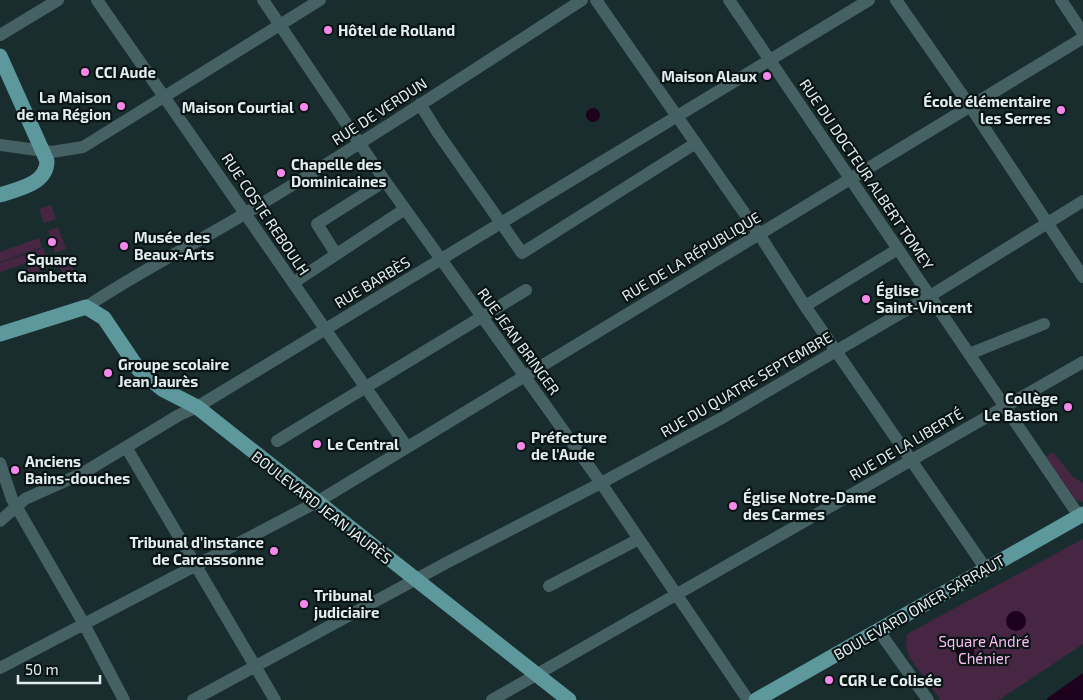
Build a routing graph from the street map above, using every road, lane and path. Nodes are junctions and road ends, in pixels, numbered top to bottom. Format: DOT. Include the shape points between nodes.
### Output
graph roads {
  1 [pos="58,0"];
  2 [pos="97,0"];
  3 [pos="264,0"];
  4 [pos="320,0"];
  5 [pos="582,0"];
  6 [pos="596,0"];
  7 [pos="729,0"];
  8 [pos="869,0"];
  9 [pos="896,0"];
  10 [pos="1061,0"];
  11 [pos="281,25"];
  12 [pos="1083,33"];
  13 [pos="0,35"];
  14 [pos="1083,38"];
  15 [pos="0,56"];
  16 [pos="769,60"];
  17 [pos="165,97"];
  18 [pos="420,104"];
  19 [pos="970,106"];
  20 [pos="677,116"];
  21 [pos="360,143"];
  22 [pos="696,143"];
  23 [pos="0,145"];
  24 [pos="41,150"];
  25 [pos="850,179"];
  26 [pos="385,181"];
  27 [pos="0,195"];
  28 [pos="1083,200"];
  29 [pos="406,209"];
  30 [pos="246,213"];
  31 [pos="1048,223"];
  32 [pos="500,224"];
  33 [pos="759,234"];
  34 [pos="898,249"];
  35 [pos="336,254"];
  36 [pos="441,260"];
  37 [pos="1083,277"];
  38 [pos="293,283"];
  39 [pos="526,290"];
  40 [pos="930,296"];
  41 [pos="86,306"];
  42 [pos="805,306"];
  43 [pos="482,317"];
  44 [pos="1044,324"];
  45 [pos="326,330"];
  46 [pos="0,334"];
  47 [pos="836,352"];
  48 [pos="969,354"];
  49 [pos="1083,362"];
  50 [pos="524,376"];
  51 [pos="366,387"];
  52 [pos="1005,406"];
  53 [pos="197,407"];
  54 [pos="277,441"];
  55 [pos="126,447"];
  56 [pos="407,447"];
  57 [pos="911,460"];
  58 [pos="0,463"];
  59 [pos="601,483"];
  60 [pos="316,502"];
  61 [pos="17,506"];
  62 [pos="1081,515"];
  63 [pos="0,521"];
  64 [pos="639,539"];
  65 [pos="196,565"];
  66 [pos="986,569"];
  67 [pos="416,581"];
  68 [pos="549,586"];
  69 [pos="676,594"];
  70 [pos="84,624"];
  71 [pos="878,630"];
  72 [pos="254,666"];
  73 [pos="0,668"];
  74 [pos="537,674"];
  75 [pos="124,700"];
  76 [pos="193,700"];
  77 [pos="275,700"];
  78 [pos="492,700"];
  79 [pos="569,700"];
  80 [pos="748,700"];
  81 [pos="756,700"];
  82 [pos="928,700"];
  1 -- 13 [label="street"];
  2 -- 17 [label="street, RUE COSTE REBOULH"];
  3 -- 11 [label="street, RUE JEAN BRINGER"];
  4 -- 11 [label="street"];
  5 -- 18 [label="street, RUE DE VERDUN"];
  6 -- 20 [label="street"];
  7 -- 16 [label="street, RUE DU DOCTEUR ALBERT TOMEY"];
  8 -- 16 [label="street, RUE BARBÈS"];
  9 -- 19 [label="street"];
  10 -- 12 [label="street"];
  11 -- 17 [label="street"];
  11 -- 21 [label="street, RUE JEAN BRINGER"];
  14 -- 19 [label="street, RUE DE LA RÉPUBLIQUE"];
  15 -- 24 [label="main road"];
  16 -- 20 [label="street, RUE BARBÈS"];
  16 -- 25 [label="street, RUE DU DOCTEUR ALBERT TOMEY"];
  17 -- 24 [label="street" via="82,146 52,152"];
  17 -- 30 [label="street, RUE COSTE REBOULH"];
  18 -- 21 [label="street, RUE DE VERDUN"];
  18 -- 32 [label="street"];
  19 -- 25 [label="street, RUE DE LA RÉPUBLIQUE"];
  19 -- 31 [label="street"];
  20 -- 22 [label="street"];
  20 -- 32 [label="street, RUE BARBÈS"];
  21 -- 26 [label="street, RUE JEAN BRINGER"];
  21 -- 30 [label="street, RUE DE VERDUN"];
  22 -- 32 [label="street" via="522,253"];
  22 -- 33 [label="street"];
  23 -- 24 [label="street"];
  24 -- 27 [label="main road" via="47,161 43,175 28,186"];
  25 -- 33 [label="street, RUE DE LA RÉPUBLIQUE"];
  25 -- 34 [label="street, RUE DU DOCTEUR ALBERT TOMEY"];
  26 -- 29 [label="street, RUE JEAN BRINGER"];
  26 -- 35 [label="street" via="317,224"];
  28 -- 31 [label="street, RUE DU QUATRE SEPTEMBRE"];
  29 -- 35 [label="street"];
  29 -- 36 [label="street, RUE JEAN BRINGER"];
  30 -- 38 [label="street, RUE COSTE REBOULH"];
  30 -- 41 [label="street, RUE DE VERDUN"];
  31 -- 37 [label="street"];
  31 -- 40 [label="street, RUE DU QUATRE SEPTEMBRE"];
  32 -- 36 [label="street, RUE BARBÈS"];
  33 -- 42 [label="street"];
  33 -- 50 [label="street, RUE DE LA RÉPUBLIQUE"];
  34 -- 40 [label="street, RUE DU DOCTEUR ALBERT TOMEY"];
  34 -- 42 [label="street"];
  35 -- 38 [label="street"];
  36 -- 43 [label="street, RUE JEAN BRINGER"];
  36 -- 45 [label="street, RUE BARBÈS"];
  38 -- 45 [label="street, RUE COSTE REBOULH"];
  39 -- 43 [label="street"];
  40 -- 47 [label="street, RUE DU QUATRE SEPTEMBRE"];
  40 -- 48 [label="street, RUE DU DOCTEUR ALBERT TOMEY"];
  41 -- 46 [label="main road"];
  41 -- 53 [label="main road, BOULEVARD JEAN JAURÈS" via="104,318 139,370 162,388"];
  42 -- 47 [label="street"];
  43 -- 50 [label="street, RUE JEAN BRINGER"];
  43 -- 51 [label="street"];
  44 -- 48 [label="street"];
  45 -- 51 [label="street, RUE COSTE REBOULH"];
  45 -- 53 [label="street, RUE BARBÈS"];
  47 -- 57 [label="street"];
  47 -- 59 [label="street, RUE DU QUATRE SEPTEMBRE"];
  48 -- 52 [label="street, RUE DU DOCTEUR ALBERT TOMEY"];
  49 -- 52 [label="street, RUE DE LA LIBERTÉ"];
  50 -- 56 [label="street, RUE DE LA RÉPUBLIQUE"];
  50 -- 59 [label="street, RUE JEAN BRINGER"];
  51 -- 54 [label="street"];
  51 -- 56 [label="street, RUE COSTE REBOULH"];
  52 -- 57 [label="street, RUE DE LA LIBERTÉ"];
  52 -- 62 [label="street, RUE DU DOCTEUR ALBERT TOMEY"];
  53 -- 55 [label="street, RUE BARBÈS"];
  53 -- 60 [label="main road, BOULEVARD JEAN JAURÈS"];
  55 -- 61 [label="street, RUE BARBÈS"];
  55 -- 65 [label="street"];
  56 -- 60 [label="street, RUE DE LA RÉPUBLIQUE"];
  57 -- 66 [label="street"];
  57 -- 69 [label="street, RUE DE LA LIBERTÉ"];
  58 -- 61 [label="street"];
  59 -- 64 [label="street, RUE JEAN BRINGER"];
  59 -- 67 [label="street, RUE DU QUATRE SEPTEMBRE"];
  60 -- 65 [label="street, RUE DE LA RÉPUBLIQUE"];
  60 -- 67 [label="main road, BOULEVARD JEAN JAURÈS"];
  61 -- 63 [label="street, RUE BARBÈS"];
  61 -- 70 [label="street"];
  62 -- 66 [label="main road, BOULEVARD OMER SARRAUT"];
  64 -- 68 [label="street"];
  64 -- 69 [label="street, RUE JEAN BRINGER"];
  65 -- 70 [label="street, RUE DE LA RÉPUBLIQUE"];
  65 -- 72 [label="street"];
  66 -- 71 [label="main road, BOULEVARD OMER SARRAUT"];
  67 -- 72 [label="street, RUE DU QUATRE SEPTEMBRE"];
  67 -- 74 [label="main road, BOULEVARD JEAN JAURÈS"];
  69 -- 74 [label="street, RUE DE LA LIBERTÉ"];
  69 -- 80 [label="street, RUE JEAN BRINGER"];
  70 -- 73 [label="street, RUE DE LA RÉPUBLIQUE"];
  70 -- 75 [label="street"];
  71 -- 81 [label="main road, BOULEVARD OMER SARRAUT"];
  71 -- 82 [label="street"];
  72 -- 76 [label="street, RUE DU QUATRE SEPTEMBRE"];
  72 -- 77 [label="street"];
  74 -- 78 [label="street, RUE DE LA LIBERTÉ"];
  74 -- 79 [label="main road, BOULEVARD JEAN JAURÈS"];
}
